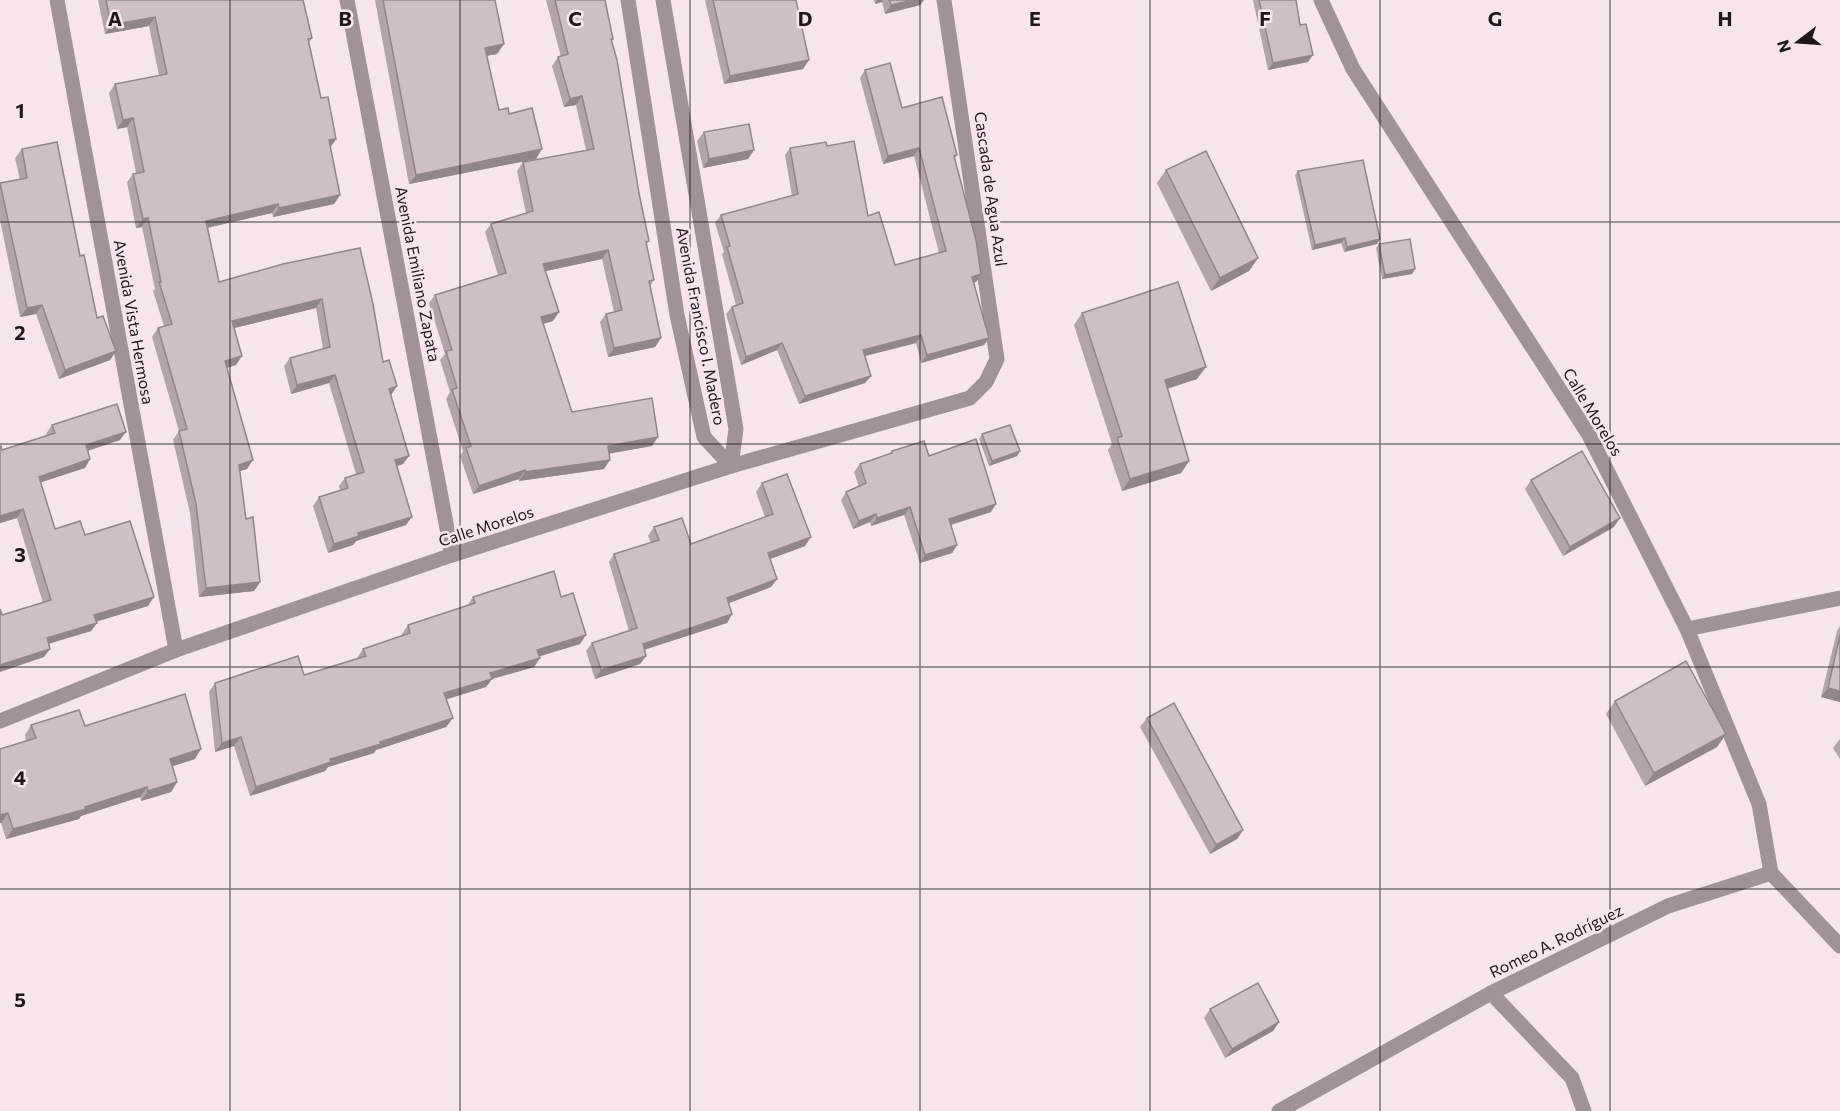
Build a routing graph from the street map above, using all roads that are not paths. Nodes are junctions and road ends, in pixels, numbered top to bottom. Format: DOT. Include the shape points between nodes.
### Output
graph roads {
  1 [pos="57,0"];
  2 [pos="347,0"];
  3 [pos="628,0"];
  4 [pos="663,0"];
  5 [pos="944,0"];
  6 [pos="1321,0"];
  7 [pos="986,382"];
  8 [pos="731,466"];
  9 [pos="452,555"];
  10 [pos="1840,598"];
  11 [pos="1687,629"];
  12 [pos="176,650"];
  13 [pos="0,721"];
  14 [pos="1771,873"];
  15 [pos="1840,946"];
  16 [pos="1491,993"];
  17 [pos="1279,1111"];
  18 [pos="1584,1111"];
  1 -- 12 [label="street, Avenida Vista Hermosa"];
  2 -- 9 [label="street, Avenida Emiliano Zapata"];
  3 -- 8 [label="street, Avenida Francisco I. Madero" via="677,315 704,437"];
  4 -- 8 [label="street, Avenida Francisco I. Madero" via="735,429"];
  5 -- 7 [label="street, Cascada de Agua Azul" via="997,359"];
  6 -- 11 [label="street, Calle Morelos" via="1353,69 1589,435"];
  7 -- 8 [label="street, Calle Morelos" via="970,398"];
  8 -- 9 [label="street, Calle Morelos"];
  9 -- 12 [label="street, Calle Morelos"];
  10 -- 11 [label="street"];
  11 -- 14 [label="street, Calle Morelos" via="1759,804"];
  12 -- 13 [label="street, Calle Morelos"];
  14 -- 15 [label="street"];
  14 -- 16 [label="street, Romeo A. Rodríguez" via="1668,906"];
  16 -- 17 [label="street, Romeo A. Rodríguez"];
  16 -- 18 [label="street" via="1572,1078"];
}
